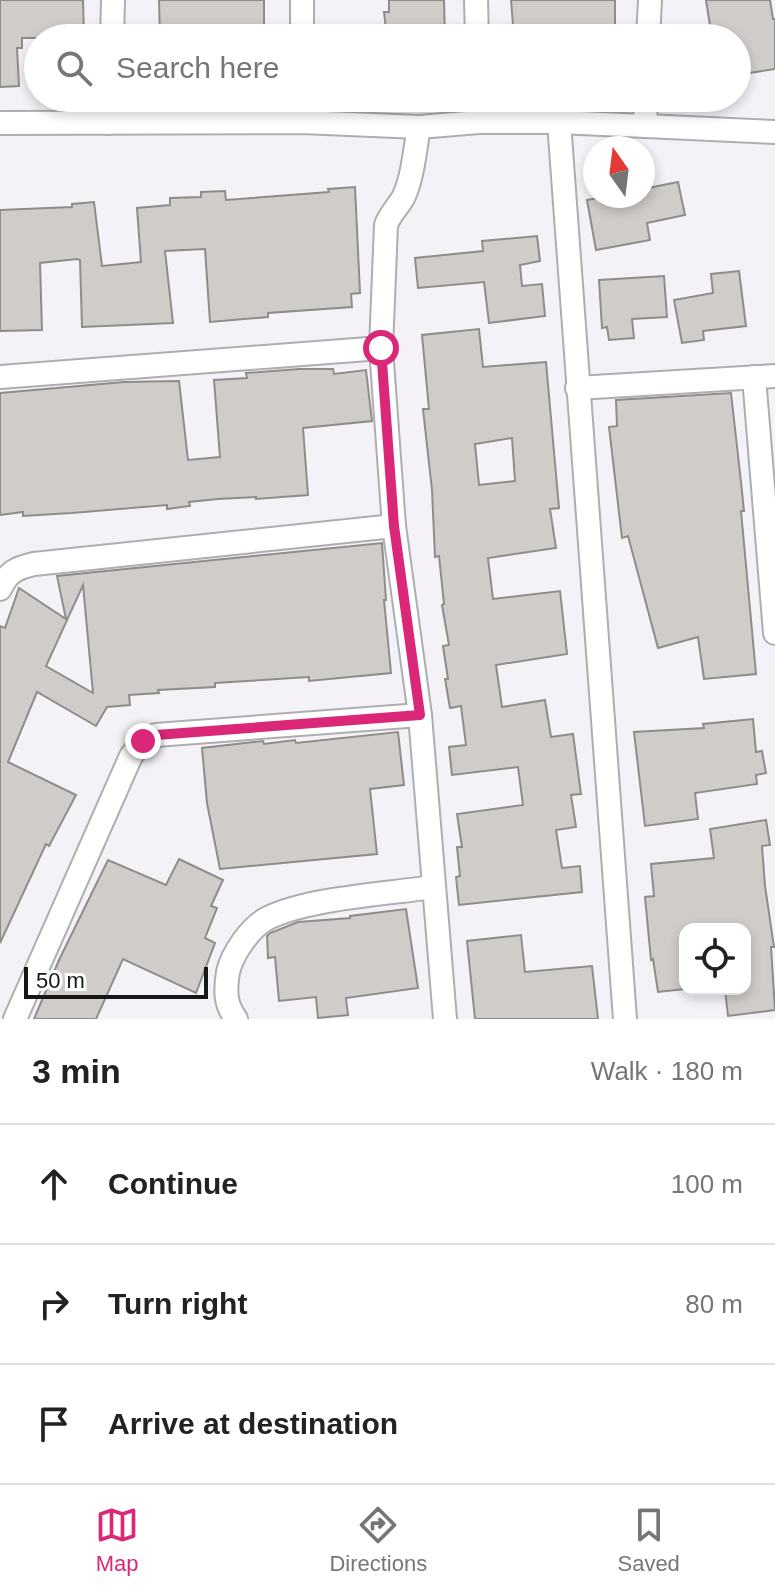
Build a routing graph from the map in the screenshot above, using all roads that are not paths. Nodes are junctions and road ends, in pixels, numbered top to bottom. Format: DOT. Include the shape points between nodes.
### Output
graph roads {
  1 [pos="113,0"];
  2 [pos="302,0"];
  3 [pos="476,0"];
  4 [pos="650,0"];
  5 [pos="112,24"];
  6 [pos="302,24"];
  7 [pos="477,24"];
  8 [pos="649,24"];
  9 [pos="108,112"];
  10 [pos="302,112"];
  11 [pos="479,112"];
  12 [pos="645,112"];
  13 [pos="302,122"];
  14 [pos="479,122"];
  15 [pos="559,122"];
  16 [pos="0,123"];
  17 [pos="108,123"];
  18 [pos="645,124"];
  19 [pos="419,127"];
  20 [pos="775,132"];
  21 [pos="381,348"];
  22 [pos="0,377"];
  23 [pos="764,377"];
  24 [pos="577,388"];
  25 [pos="394,526"];
  26 [pos="0,589"];
  27 [pos="775,633"];
  28 [pos="420,715"];
  29 [pos="433,887"];
  30 [pos="15,1019"];
  31 [pos="236,1019"];
  32 [pos="445,1019"];
  33 [pos="625,1019"];
  1 -- 5 [label="street"];
  2 -- 6 [label="street"];
  3 -- 7 [label="street"];
  4 -- 8 [label="street"];
  9 -- 17 [label="street"];
  10 -- 13 [label="street"];
  11 -- 14 [label="street"];
  12 -- 18 [label="street"];
  13 -- 17 [label="street"];
  13 -- 19 [label="street"];
  14 -- 15 [label="street"];
  14 -- 19 [label="street"];
  15 -- 18 [label="street"];
  15 -- 24 [label="street"];
  16 -- 17 [label="street"];
  18 -- 20 [label="street"];
  19 -- 21 [label="street" via="402,198 386,225"];
  21 -- 22 [label="street"];
  21 -- 25 [label="street"];
  23 -- 24 [label="street"];
  23 -- 27 [label="street"];
  24 -- 33 [label="street"];
  25 -- 26 [label="street" via="34,564 16,568"];
  25 -- 28 [label="street"];
  28 -- 29 [label="street"];
  28 -- 30 [label="street" via="156,735 143,741 131,756"];
  29 -- 31 [label="street" via="298,907 266,919 230,964 227,1007"];
  29 -- 32 [label="street"];
}
